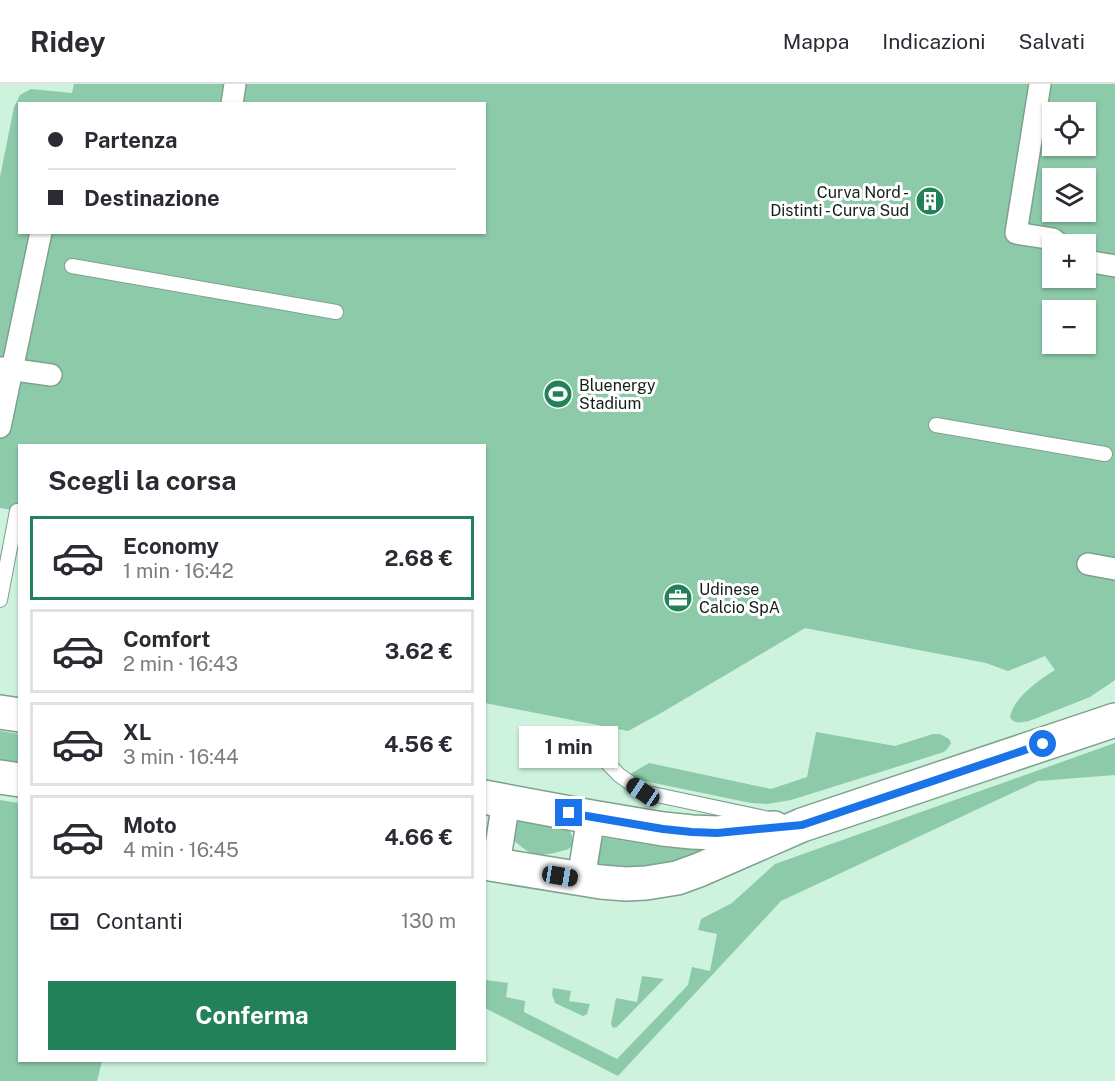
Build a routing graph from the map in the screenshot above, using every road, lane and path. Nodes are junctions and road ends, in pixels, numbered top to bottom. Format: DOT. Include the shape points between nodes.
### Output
graph roads {
  1 [pos="235,84"];
  2 [pos="1040,84"];
  3 [pos="232,102"];
  4 [pos="40,234"];
  5 [pos="1042,237"];
  6 [pos="1096,263"];
  7 [pos="72,266"];
  8 [pos="1115,266"];
  9 [pos="336,312"];
  10 [pos="6,369"];
  11 [pos="51,375"];
  12 [pos="936,425"];
  13 [pos="0,427"];
  14 [pos="1105,454"];
  15 [pos="17,511"];
  16 [pos="1088,564"];
  17 [pos="1115,569"];
  18 [pos="0,600"];
  19 [pos="0,712"];
  20 [pos="18,715"];
  21 [pos="1112,718"];
  22 [pos="597,752"];
  23 [pos="0,777"];
  24 [pos="18,780"];
  25 [pos="495,799"];
  26 [pos="591,817"];
  27 [pos="802,825"];
  28 [pos="490,864"];
  29 [pos="581,879"];
  1 -- 3 [label="street"];
  2 -- 5 [label="street" via="1016,233"];
  4 -- 10 [label="street"];
  6 -- 8 [label="street"];
  7 -- 9 [label="lane"];
  10 -- 11 [label="street"];
  10 -- 13 [label="street"];
  12 -- 14 [label="lane"];
  15 -- 18 [label="lane"];
  16 -- 17 [label="street"];
  19 -- 20 [label="street"];
  21 -- 27 [label="street"];
  22 -- 27 [label="lane" via="643,792"];
  23 -- 24 [label="street"];
  25 -- 26 [label="street"];
  25 -- 28 [label="street"];
  26 -- 27 [label="street" via="709,833"];
  26 -- 29 [label="street"];
  27 -- 29 [label="street" via="677,878 626,884"];
  28 -- 29 [label="street"];
}
